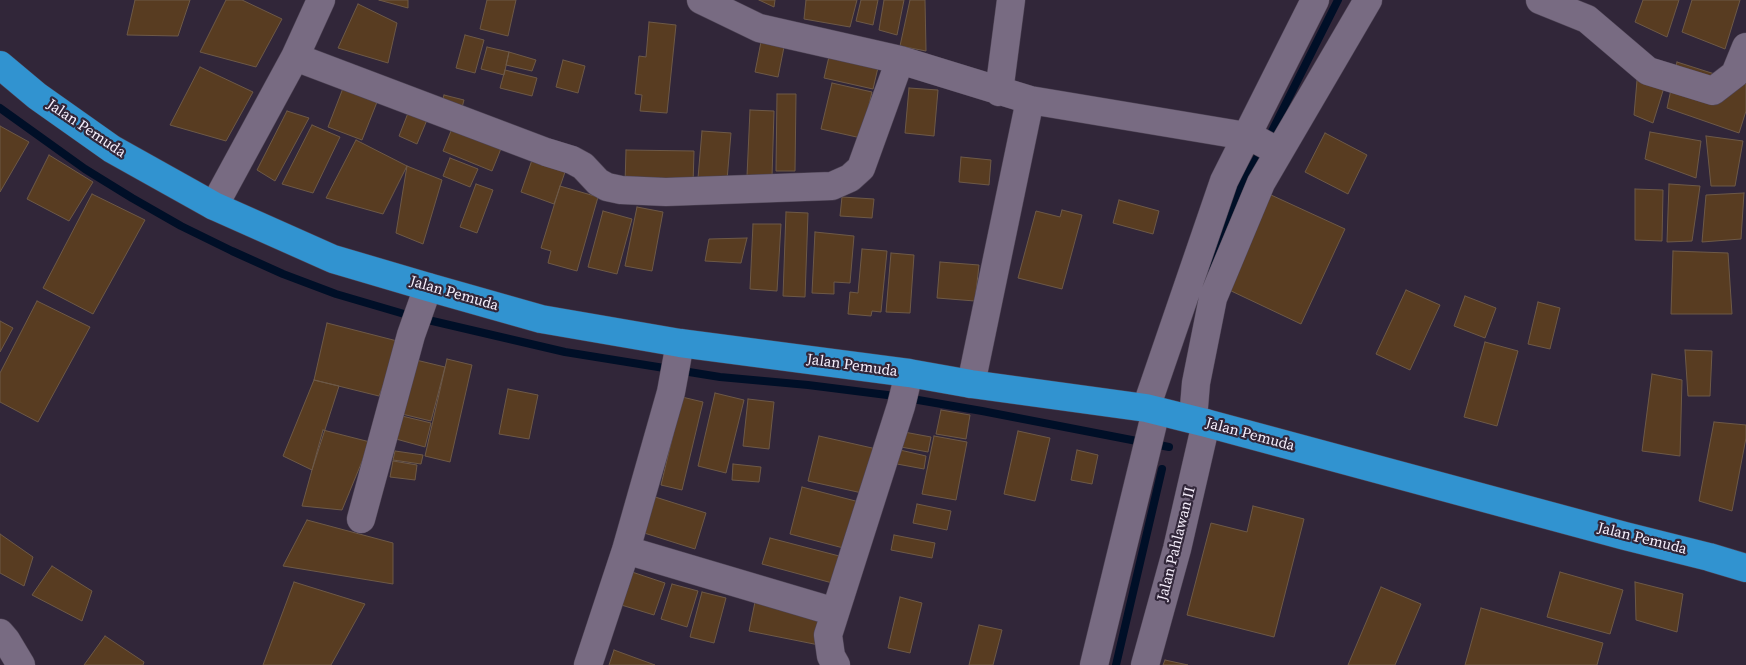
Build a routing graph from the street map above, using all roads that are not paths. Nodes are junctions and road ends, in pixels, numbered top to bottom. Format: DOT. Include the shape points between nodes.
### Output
graph roads {
  1 [pos="321,0"];
  2 [pos="701,0"];
  3 [pos="1011,0"];
  4 [pos="1315,0"];
  5 [pos="1368,0"];
  6 [pos="1540,0"];
  7 [pos="1746,46"];
  8 [pos="294,57"];
  9 [pos="900,60"];
  10 [pos="0,65"];
  11 [pos="999,92"];
  12 [pos="1030,100"];
  13 [pos="1263,144"];
  14 [pos="214,206"];
  15 [pos="426,294"];
  16 [pos="679,351"];
  17 [pos="972,384"];
  18 [pos="905,388"];
  19 [pos="1169,423"];
  20 [pos="361,519"];
  21 [pos="626,550"];
  22 [pos="1746,568"];
  23 [pos="835,612"];
  24 [pos="0,633"];
  25 [pos="20,665"];
  26 [pos="588,665"];
  27 [pos="836,665"];
  28 [pos="1094,665"];
  29 [pos="1145,665"];
  1 -- 8 [label="street"];
  2 -- 9 [label="street" via="759,28"];
  3 -- 11 [label="street"];
  4 -- 13 [label="street"];
  5 -- 13 [label="street"];
  6 -- 7 [label="street" via="1588,19 1648,71 1713,91 1735,74"];
  8 -- 9 [label="street" via="572,160 607,187 666,192 832,186 850,178 860,168"];
  8 -- 14 [label="street"];
  9 -- 11 [label="street"];
  10 -- 14 [label="highway, Jalan Pemuda" via="37,96 112,149"];
  11 -- 12 [label="street"];
  12 -- 13 [label="street"];
  12 -- 17 [label="street"];
  13 -- 19 [label="street" via="1261,183 1213,298 1196,383"];
  13 -- 19 [label="street" via="1224,181"];
  14 -- 15 [label="highway, Jalan Pemuda" via="333,259"];
  15 -- 16 [label="highway, Jalan Pemuda"];
  15 -- 20 [label="street" via="411,334"];
  16 -- 18 [label="highway, Jalan Pemuda"];
  16 -- 21 [label="street"];
  17 -- 18 [label="highway, Jalan Pemuda"];
  17 -- 19 [label="highway, Jalan Pemuda"];
  18 -- 23 [label="street"];
  19 -- 22 [label="highway, Jalan Pemuda" via="1709,556"];
  19 -- 28 [label="street"];
  19 -- 29 [label="street, Jalan Pahlawan II" via="1177,550"];
  21 -- 23 [label="street"];
  21 -- 26 [label="street"];
  23 -- 27 [label="street" via="828,635 830,656"];
  24 -- 25 [label="street"];
}
